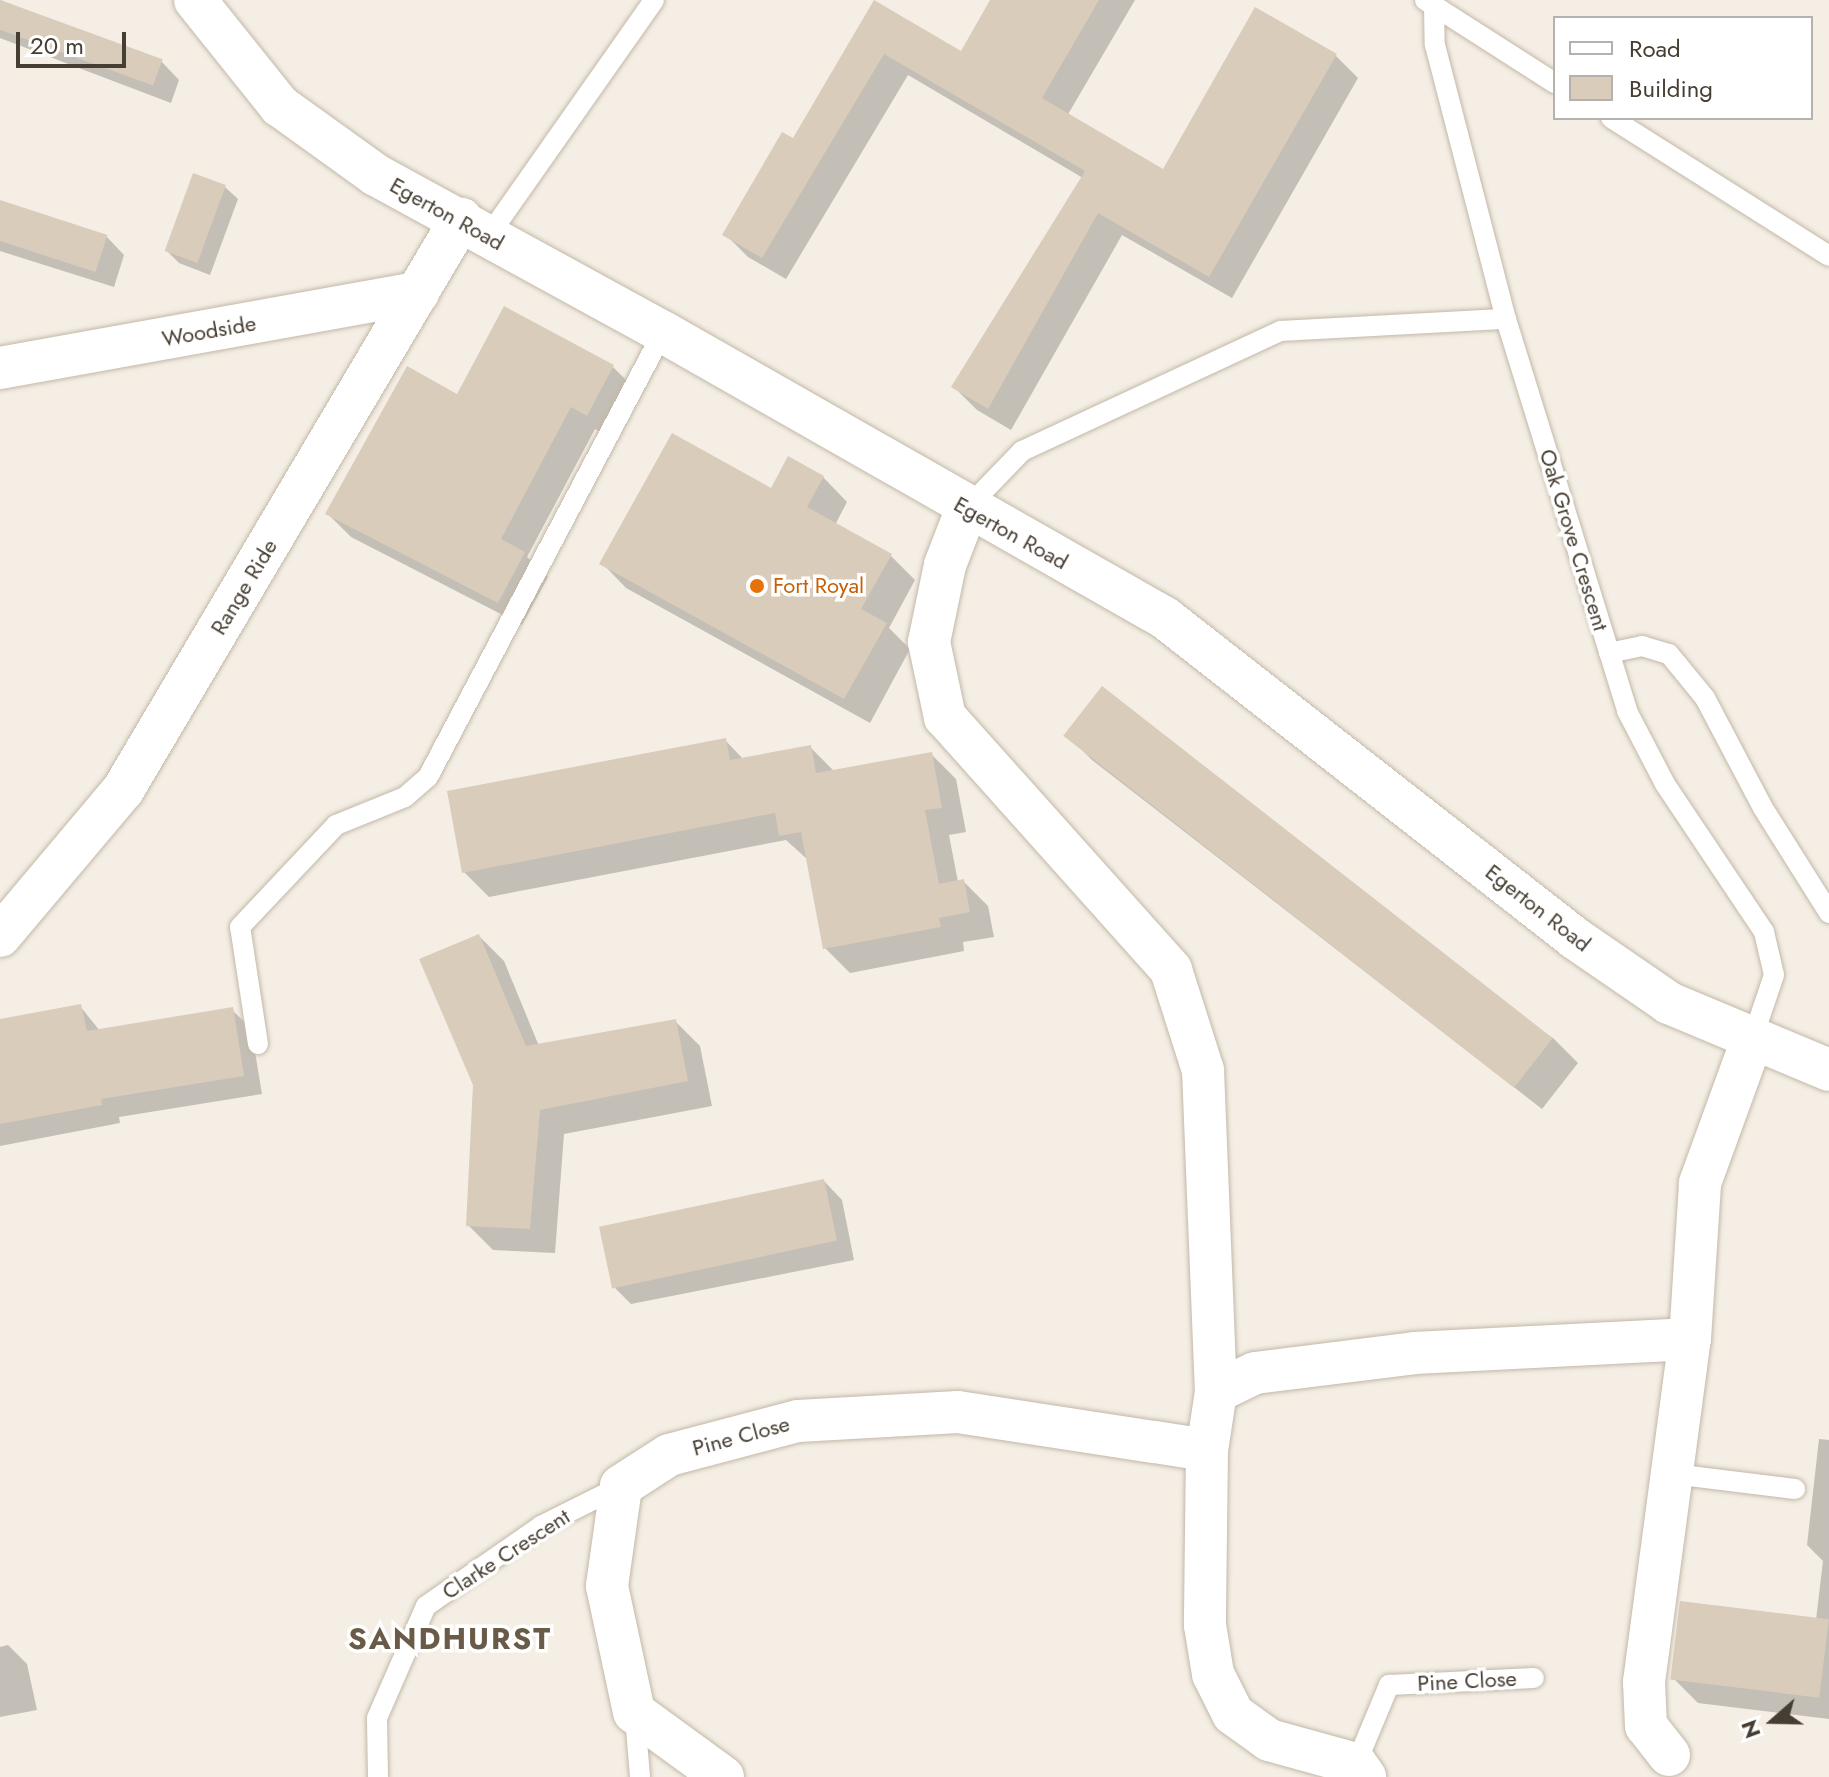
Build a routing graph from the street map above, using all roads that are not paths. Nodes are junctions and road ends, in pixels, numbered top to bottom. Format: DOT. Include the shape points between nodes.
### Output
graph roads {
  1 [pos="195,0"];
  2 [pos="654,0"];
  3 [pos="1430,3"];
  4 [pos="1553,82"];
  5 [pos="1614,120"];
  6 [pos="475,227"];
  7 [pos="1829,256"];
  8 [pos="418,293"];
  9 [pos="1506,319"];
  10 [pos="663,332"];
  11 [pos="0,368"];
  12 [pos="967,508"];
  13 [pos="1609,653"];
  14 [pos="1829,913"];
  15 [pos="0,936"];
  16 [pos="1752,1040"];
  17 [pos="258,1044"];
  18 [pos="1829,1070"];
  19 [pos="1690,1339"];
  20 [pos="1216,1392"];
  21 [pos="1207,1450"];
  22 [pos="1673,1474"];
  23 [pos="621,1486"];
  24 [pos="1795,1489"];
  25 [pos="1534,1678"];
  26 [pos="634,1712"];
  27 [pos="1669,1755"];
  28 [pos="1360,1770"];
  29 [pos="378,1777"];
  30 [pos="640,1777"];
  31 [pos="723,1777"];
  1 -- 6 [label="street, Egerton Road" via="280,106 376,175"];
  2 -- 6 [label="lane"];
  3 -- 4 [label="lane"];
  3 -- 9 [label="lane, Oak Grove Crescent" via="1435,45"];
  5 -- 7 [label="lane"];
  6 -- 8 [label="street, Range Ride"];
  6 -- 10 [label="street, Egerton Road"];
  8 -- 11 [label="street, Woodside"];
  8 -- 15 [label="street, Range Ride" via="123,790"];
  9 -- 12 [label="lane" via="1281,331 1022,451"];
  9 -- 13 [label="lane, Oak Grove Crescent"];
  10 -- 12 [label="street, Egerton Road"];
  10 -- 17 [label="lane" via="428,777 405,797 336,825 240,927"];
  12 -- 16 [label="street, Egerton Road" via="1165,618 1576,939 1669,1003"];
  12 -- 20 [label="street, Pine Close" via="945,565 929,642 945,717 1171,970 1190,1016 1203,1070"];
  13 -- 14 [label="lane" via="1642,646 1669,654 1705,698 1763,808"];
  13 -- 16 [label="lane, Oak Grove Crescent" via="1627,711 1665,784 1764,932 1774,975"];
  16 -- 18 [label="street, Egerton Road"];
  16 -- 19 [label="street" via="1700,1183"];
  19 -- 20 [label="street" via="1415,1353 1255,1373"];
  19 -- 22 [label="street"];
  20 -- 21 [label="street, Pine Close"];
  21 -- 23 [label="street, Pine Close" via="958,1412 798,1421 669,1455"];
  21 -- 28 [label="street, Pine Close" via="1205,1625 1213,1674 1233,1714 1269,1740"];
  22 -- 24 [label="lane"];
  22 -- 27 [label="street" via="1644,1682 1646,1726"];
  23 -- 26 [label="street" via="607,1586"];
  23 -- 29 [label="lane, Clarke Crescent" via="541,1526 426,1606 377,1718"];
  25 -- 28 [label="lane, Pine Close" via="1389,1685"];
  26 -- 30 [label="lane"];
  26 -- 31 [label="street"];
}
